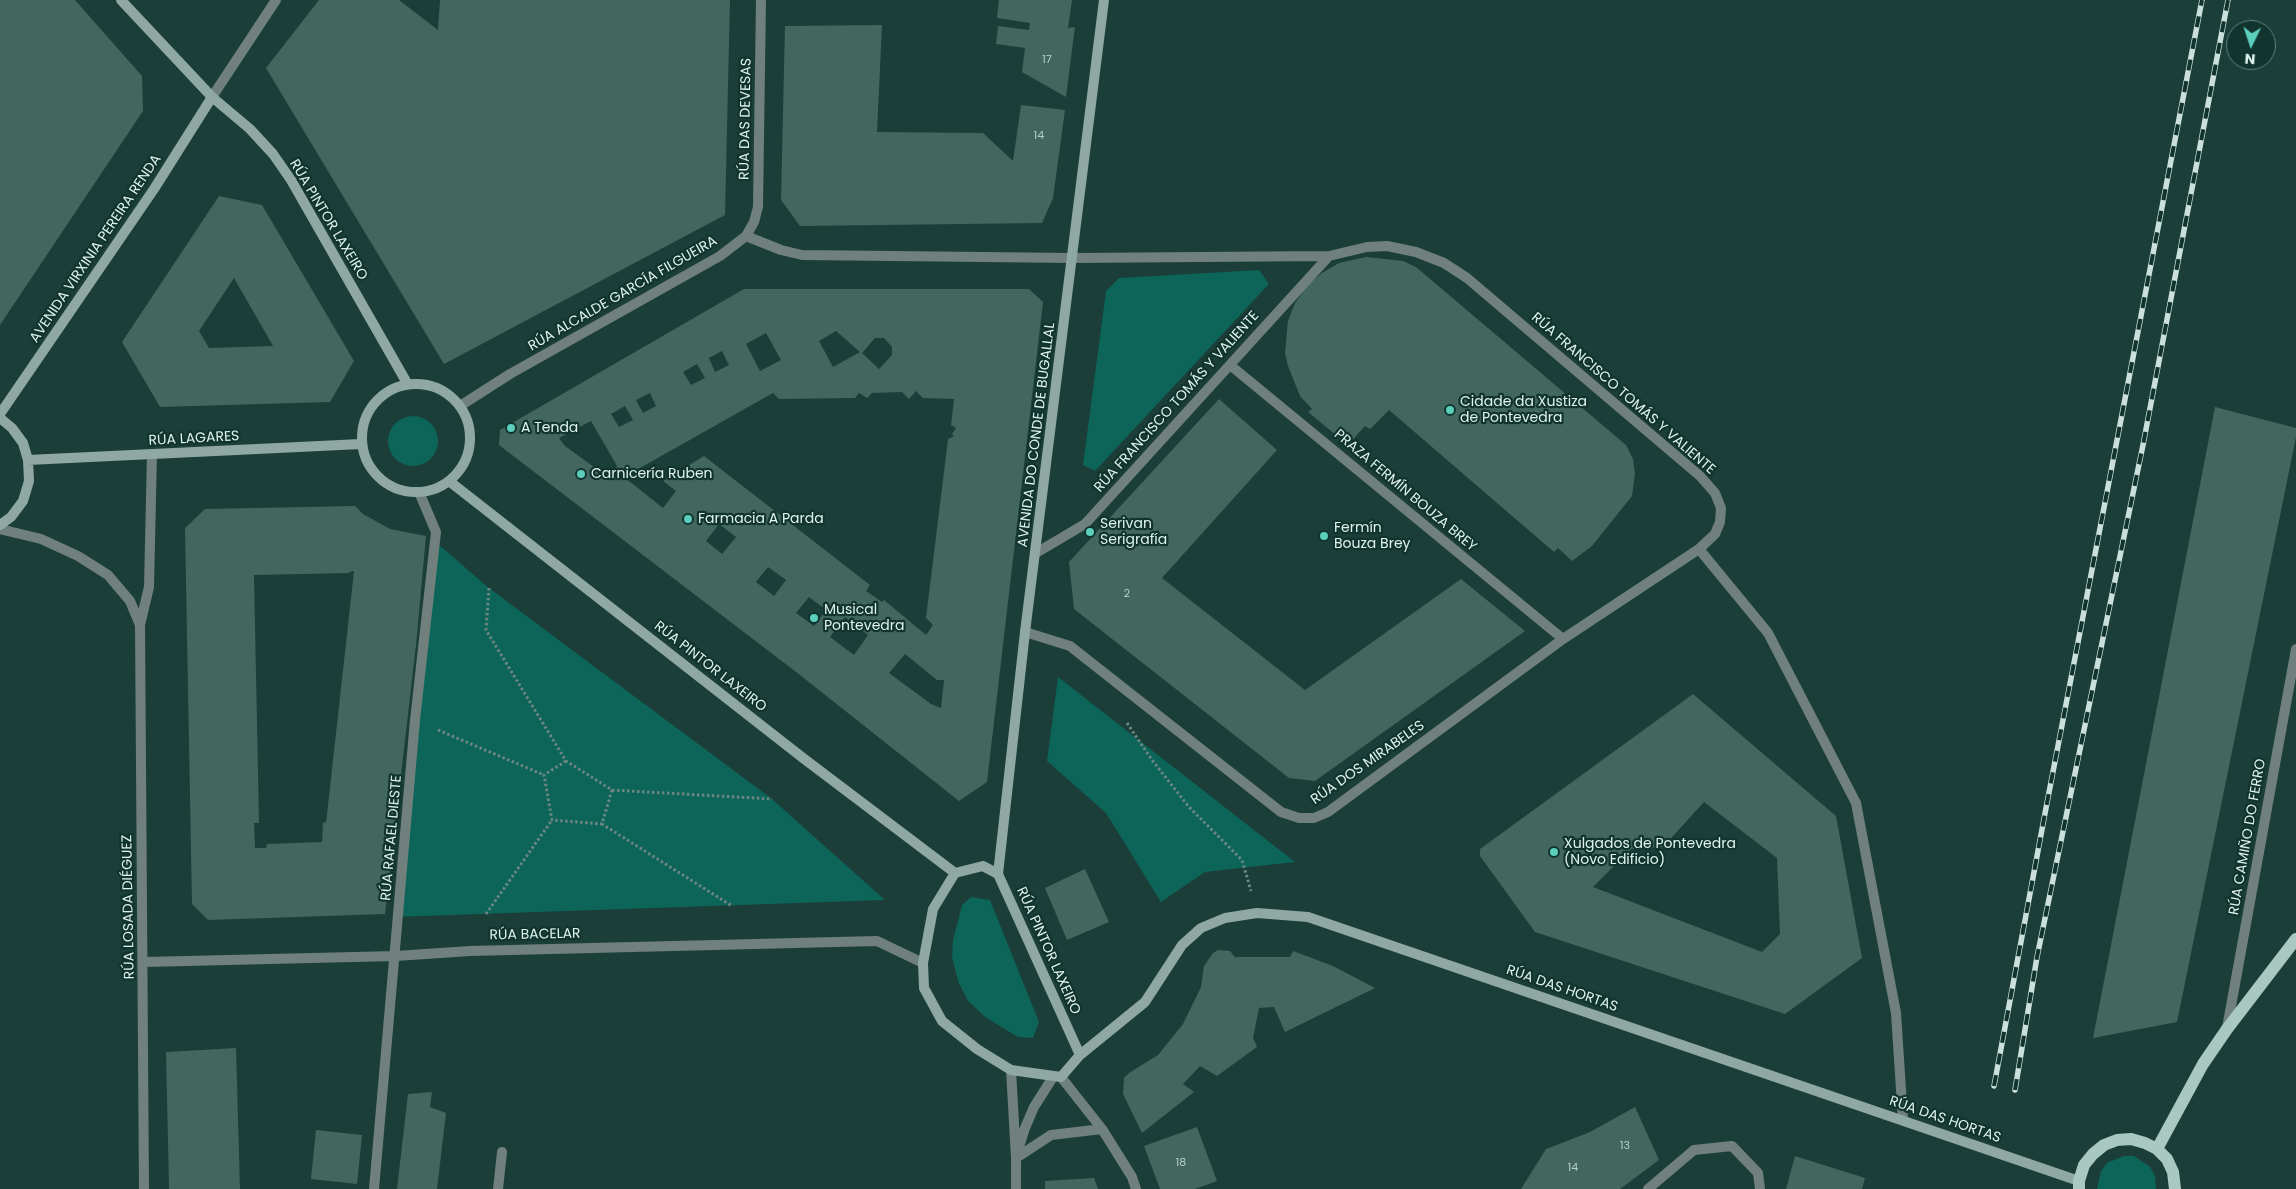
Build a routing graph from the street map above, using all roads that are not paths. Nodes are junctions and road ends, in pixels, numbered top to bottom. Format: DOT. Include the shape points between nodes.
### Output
graph roads {
  1 [pos="121,0"];
  2 [pos="276,0"];
  3 [pos="761,0"];
  4 [pos="1104,0"];
  5 [pos="212,97"];
  6 [pos="746,236"];
  7 [pos="1329,256"];
  8 [pos="1073,258"];
  9 [pos="1230,365"];
  10 [pos="407,384"];
  11 [pos="460,406"];
  12 [pos="0,414"];
  13 [pos="0,418"];
  14 [pos="361,444"];
  15 [pos="152,454"];
  16 [pos="28,460"];
  17 [pos="449,481"];
  18 [pos="419,492"];
  19 [pos="0,527"];
  20 [pos="1699,549"];
  21 [pos="1036,553"];
  22 [pos="140,625"];
  23 [pos="1026,632"];
  24 [pos="1563,639"];
  25 [pos="2296,649"];
  26 [pos="955,873"];
  27 [pos="998,874"];
  28 [pos="2296,939"];
  29 [pos="396,956"];
  30 [pos="144,962"];
  31 [pos="923,963"];
  32 [pos="2227,1029"];
  33 [pos="1080,1055"];
  34 [pos="1010,1070"];
  35 [pos="1057,1077"];
  36 [pos="1903,1120"];
  37 [pos="1102,1129"];
  38 [pos="2157,1149"];
  39 [pos="502,1152"];
  40 [pos="1016,1158"];
  41 [pos="2079,1185"];
  42 [pos="144,1189"];
  43 [pos="374,1189"];
  44 [pos="498,1189"];
  45 [pos="1016,1189"];
  46 [pos="1136,1189"];
  47 [pos="1648,1189"];
  48 [pos="1760,1189"];
  49 [pos="2175,1189"];
  1 -- 5 [label="main road, RÚA PINTOR LAXEIRO"];
  2 -- 5 [label="street"];
  3 -- 6 [label="street, RÚA DAS DEVESAS" via="758,207"];
  4 -- 8 [label="main road, AVENIDA DO CONDE DE BUGALLAL"];
  5 -- 10 [label="main road, RÚA PINTOR LAXEIRO" via="250,129 291,180"];
  5 -- 12 [label="main road, AVENIDA VIRXINIA PEREIRA RENDA" via="154,190"];
  6 -- 8 [label="street" via="802,255"];
  6 -- 11 [label="street, RÚA ALCALDE GARCÍA FILGUEIRA" via="720,256 510,374"];
  7 -- 8 [label="street, RÚA FRANCISCO TOMÁS Y VALIENTE"];
  7 -- 9 [label="street, RÚA FRANCISCO TOMÁS Y VALIENTE"];
  7 -- 20 [label="street, RÚA FRANCISCO TOMÁS Y VALIENTE" via="1346,250 1387,246 1416,252 1444,263 1467,278 1700,476 1715,493 1721,508 1720,522 1715,534"];
  8 -- 21 [label="main road, AVENIDA DO CONDE DE BUGALLAL"];
  9 -- 21 [label="street, RÚA FRANCISCO TOMÁS Y VALIENTE" via="1085,524"];
  9 -- 24 [label="street, PRAZA FERMÍN BOUZA BREY"];
  10 -- 11 [label="main road" via="423,383 438,387"];
  10 -- 14 [label="main road" via="391,388 372,405 362,427"];
  11 -- 17 [label="main road" via="468,422 468,455"];
  13 -- 16 [label="main road" via="23,443"];
  14 -- 15 [label="main road, RÚA LAGARES"];
  14 -- 18 [label="main road" via="375,474 395,488"];
  15 -- 16 [label="main road, RÚA LAGARES"];
  15 -- 22 [label="street, RÚA LOSADA DIÉGUEZ" via="149,587"];
  16 -- 19 [label="main road" via="29,481 23,500"];
  17 -- 18 [label="main road" via="435,489"];
  17 -- 26 [label="main road, RÚA PINTOR LAXEIRO"];
  18 -- 29 [label="street, RÚA RAFAEL DIESTE" via="436,532 415,720"];
  19 -- 22 [label="street, RÚA LOSADA DIÉGUEZ" via="41,539 78,556 108,575 130,601"];
  20 -- 24 [label="street, RÚA DOS MIRABELES"];
  20 -- 36 [label="street" via="1768,633 1856,803 1896,1014"];
  21 -- 23 [label="main road, AVENIDA DO CONDE DE BUGALLAL"];
  22 -- 30 [label="street, RÚA LOSADA DIÉGUEZ"];
  23 -- 24 [label="street, RÚA DOS MIRABELES" via="1070,646 1267,803 1299,818 1314,818 1328,812"];
  23 -- 27 [label="main road, AVENIDA DO CONDE DE BUGALLAL"];
  25 -- 32 [label="street, RÚA CAMIÑO DO FERRO"];
  26 -- 27 [label="main road" via="983,866"];
  26 -- 31 [label="main road" via="933,909"];
  27 -- 33 [label="main road, RÚA PINTOR LAXEIRO"];
  28 -- 32 [label="main road"];
  29 -- 30 [label="street, RÚA BACELAR"];
  29 -- 31 [label="street, RÚA BACELAR" via="470,951 877,941"];
  29 -- 43 [label="street, RÚA RAFAEL DIESTE"];
  30 -- 42 [label="street, RÚA LOSADA DIÉGUEZ"];
  31 -- 34 [label="main road" via="924,988 942,1021"];
  32 -- 38 [label="main road" via="2203,1064"];
  33 -- 35 [label="main road"];
  33 -- 36 [label="main road, RÚA DAS HORTAS" via="1145,1002 1182,945 1201,928 1225,918 1257,913 1308,917"];
  34 -- 35 [label="main road"];
  34 -- 40 [label="street"];
  35 -- 37 [label="street"];
  35 -- 40 [label="street" via="1034,1106"];
  36 -- 41 [label="main road, RÚA DAS HORTAS"];
  37 -- 40 [label="street" via="1051,1135"];
  37 -- 46 [label="street"];
  38 -- 41 [label="main road" via="2131,1139 2104,1145 2084,1165"];
  38 -- 49 [label="main road" via="2173,1172"];
  39 -- 44 [label="street"];
  40 -- 45 [label="street"];
  47 -- 48 [label="street" via="1694,1150 1732,1146 1758,1173"];
}
